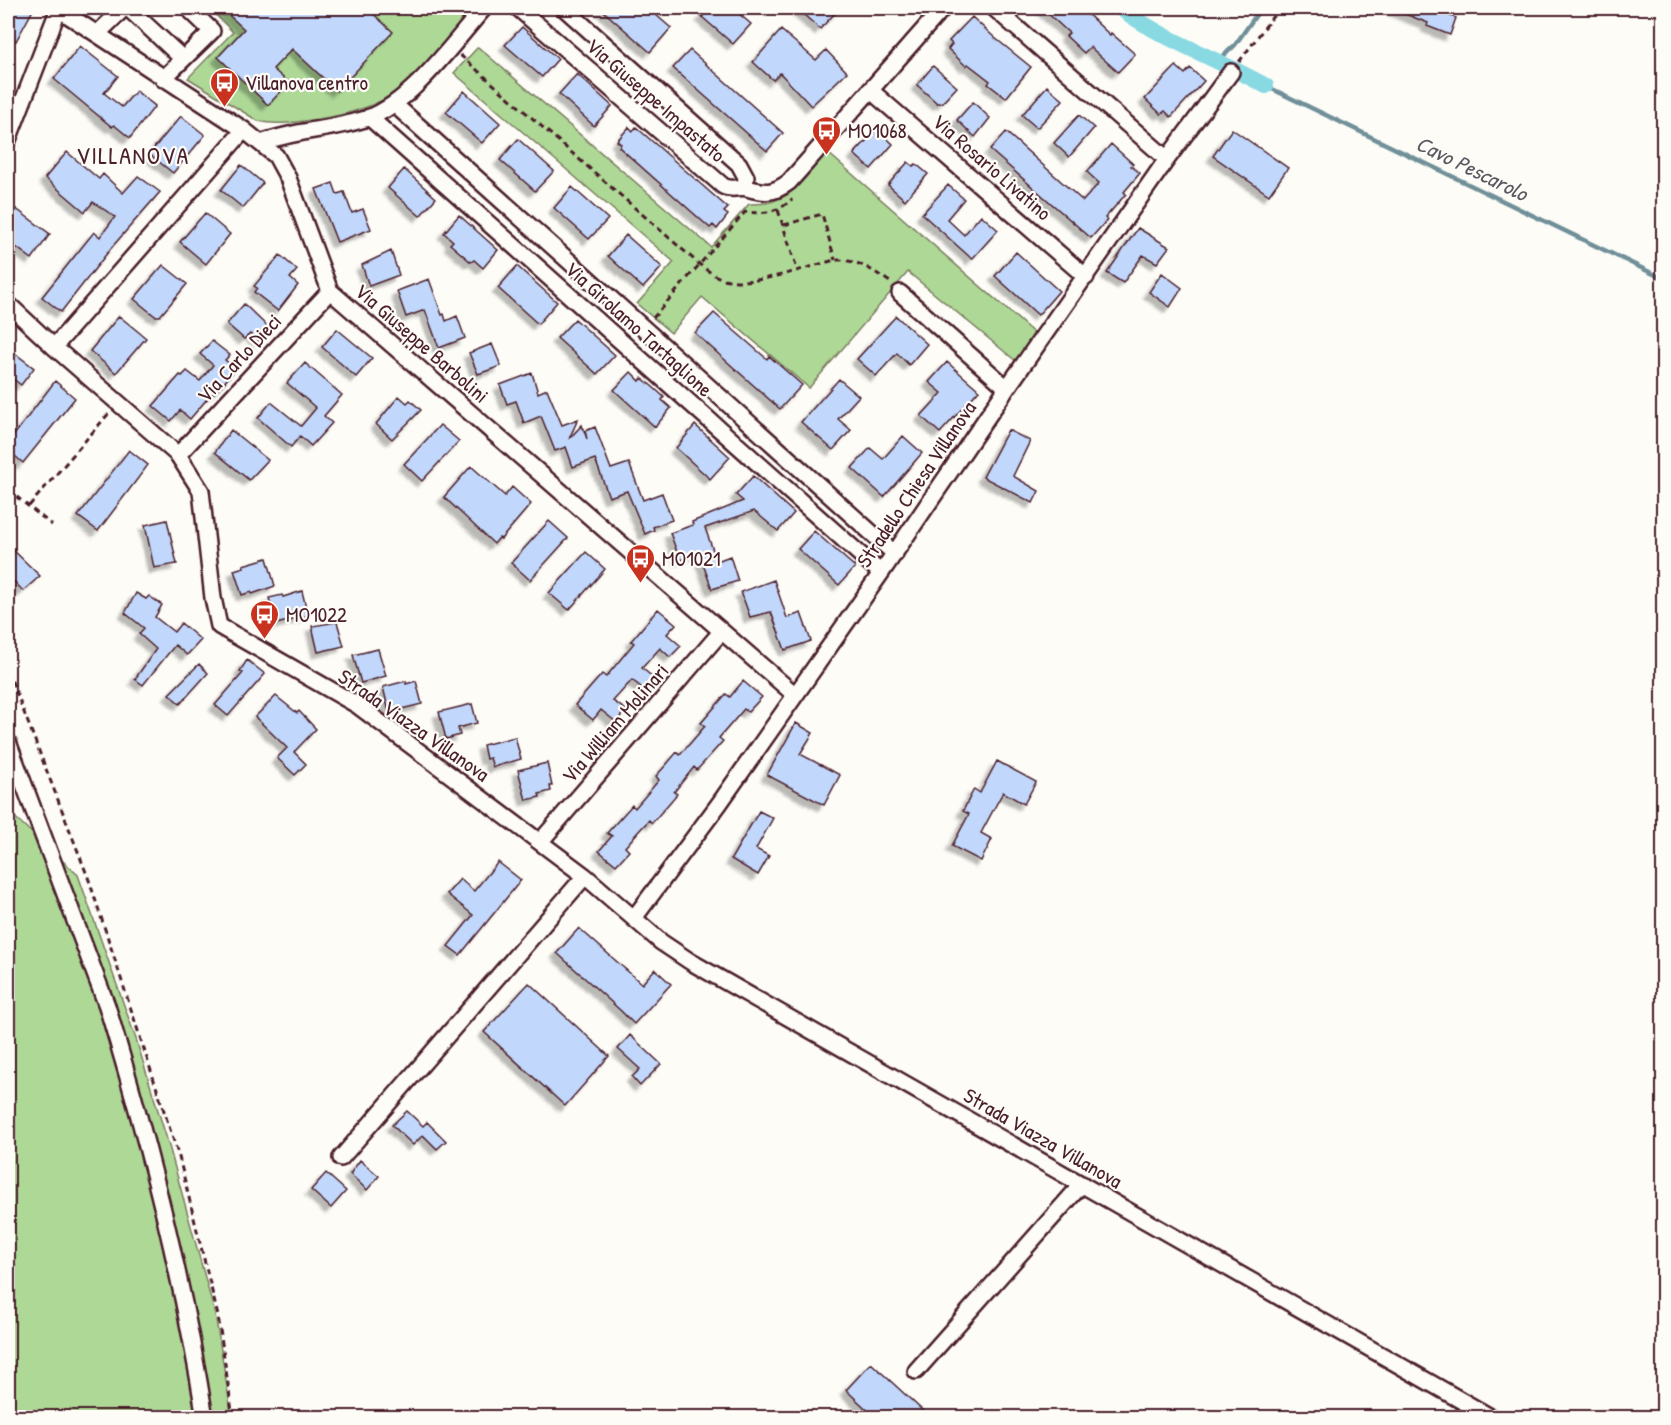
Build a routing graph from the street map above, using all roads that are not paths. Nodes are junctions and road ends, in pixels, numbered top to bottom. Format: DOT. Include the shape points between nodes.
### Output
graph roads {
  1 [pos="58,8"];
  2 [pos="126,8"];
  3 [pos="188,8"];
  4 [pos="484,8"];
  5 [pos="518,8"];
  6 [pos="564,8"];
  7 [pos="943,8"];
  8 [pos="994,8"];
  9 [pos="97,34"];
  10 [pos="183,59"];
  11 [pos="1231,72"];
  12 [pos="163,79"];
  13 [pos="870,90"];
  14 [pos="394,104"];
  15 [pos="369,117"];
  16 [pos="243,130"];
  17 [pos="8,140"];
  18 [pos="261,143"];
  19 [pos="1167,159"];
  20 [pos="745,187"];
  21 [pos="1086,277"];
  22 [pos="330,291"];
  23 [pos="900,293"];
  24 [pos="8,304"];
  25 [pos="54,347"];
  26 [pos="1007,387"];
  27 [pos="178,454"];
  28 [pos="895,554"];
  29 [pos="881,573"];
  30 [pos="722,632"];
  31 [pos="794,694"];
  32 [pos="8,742"];
  33 [pos="540,842"];
  34 [pos="585,876"];
  35 [pos="634,918"];
  36 [pos="341,1158"];
  37 [pos="1082,1184"];
  38 [pos="916,1371"];
  39 [pos="205,1418"];
  40 [pos="1492,1418"];
  1 -- 9 [label="street, Via Giuseppe Barbolini"];
  1 -- 17 [label="street"];
  2 -- 9 [label="street"];
  2 -- 10 [label="street"];
  3 -- 10 [label="street" via="212,31"];
  4 -- 14 [label="street" via="416,86"];
  5 -- 20 [label="street, Via Giuseppe Impastato" via="723,186"];
  6 -- 20 [label="street, Via Giuseppe Impastato" via="739,164 746,177"];
  7 -- 13 [label="street, Via Giuseppe Impastato"];
  8 -- 19 [label="street"];
  9 -- 12 [label="street, Via Giuseppe Barbolini"];
  10 -- 12 [label="street"];
  11 -- 19 [label="street, Stradello Chiesa Villanova"];
  12 -- 16 [label="street, Via Giuseppe Barbolini"];
  13 -- 20 [label="street, Via Giuseppe Impastato" via="789,182 761,193"];
  13 -- 21 [label="street, Via Rosario Livatino"];
  14 -- 15 [label="street"];
  14 -- 28 [label="street, Via Girolamo Tartaglione"];
  15 -- 18 [label="street" via="281,135"];
  15 -- 29 [label="street, Via Girolamo Tartaglione"];
  16 -- 18 [label="street, Via Giuseppe Barbolini"];
  16 -- 25 [label="street"];
  18 -- 22 [label="street, Via Giuseppe Barbolini" via="284,167"];
  19 -- 21 [label="street, Stradello Chiesa Villanova"];
  21 -- 26 [label="street, Stradello Chiesa Villanova"];
  22 -- 27 [label="street, Via Carlo Dieci"];
  22 -- 30 [label="street, Via Giuseppe Barbolini"];
  23 -- 26 [label="street"];
  24 -- 25 [label="street, Strada Viazza Villanova"];
  25 -- 27 [label="street, Strada Viazza Villanova"];
  26 -- 28 [label="street, Stradello Chiesa Villanova"];
  27 -- 33 [label="street, Strada Viazza Villanova" via="201,491 219,626 357,705"];
  28 -- 29 [label="street, Stradello Chiesa Villanova"];
  29 -- 31 [label="street, Stradello Chiesa Villanova"];
  30 -- 31 [label="street, Via Giuseppe Barbolini"];
  30 -- 33 [label="street, Via William Molinari"];
  31 -- 35 [label="street, Stradello Chiesa Villanova"];
  32 -- 39 [label="street" via="116,1034 187,1308"];
  33 -- 34 [label="street, Strada Viazza Villanova"];
  34 -- 35 [label="street, Strada Viazza Villanova"];
  34 -- 36 [label="street"];
  35 -- 37 [label="street, Strada Viazza Villanova" via="691,962"];
  37 -- 38 [label="street"];
  37 -- 40 [label="street, Strada Viazza Villanova"];
}
